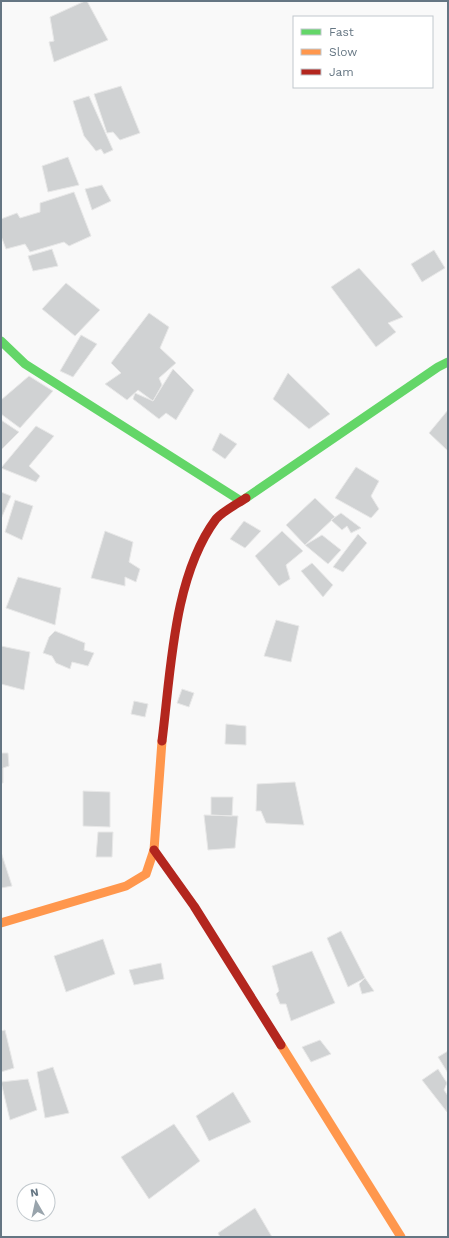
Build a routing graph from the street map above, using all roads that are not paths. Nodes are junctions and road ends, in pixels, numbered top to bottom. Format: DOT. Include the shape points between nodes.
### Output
graph roads {
  1 [pos="1,341"];
  2 [pos="448,362"];
  3 [pos="241,501"];
  4 [pos="154,850"];
  5 [pos="1,923"];
  6 [pos="401,1237"];
  1 -- 3 [label="street" via="24,364"];
  2 -- 3 [label="street"];
  3 -- 4 [label="street" via="217,518 199,547 180,603 160,760"];
  4 -- 5 [label="street" via="146,874 126,886"];
  4 -- 6 [label="street" via="198,912"];
}
